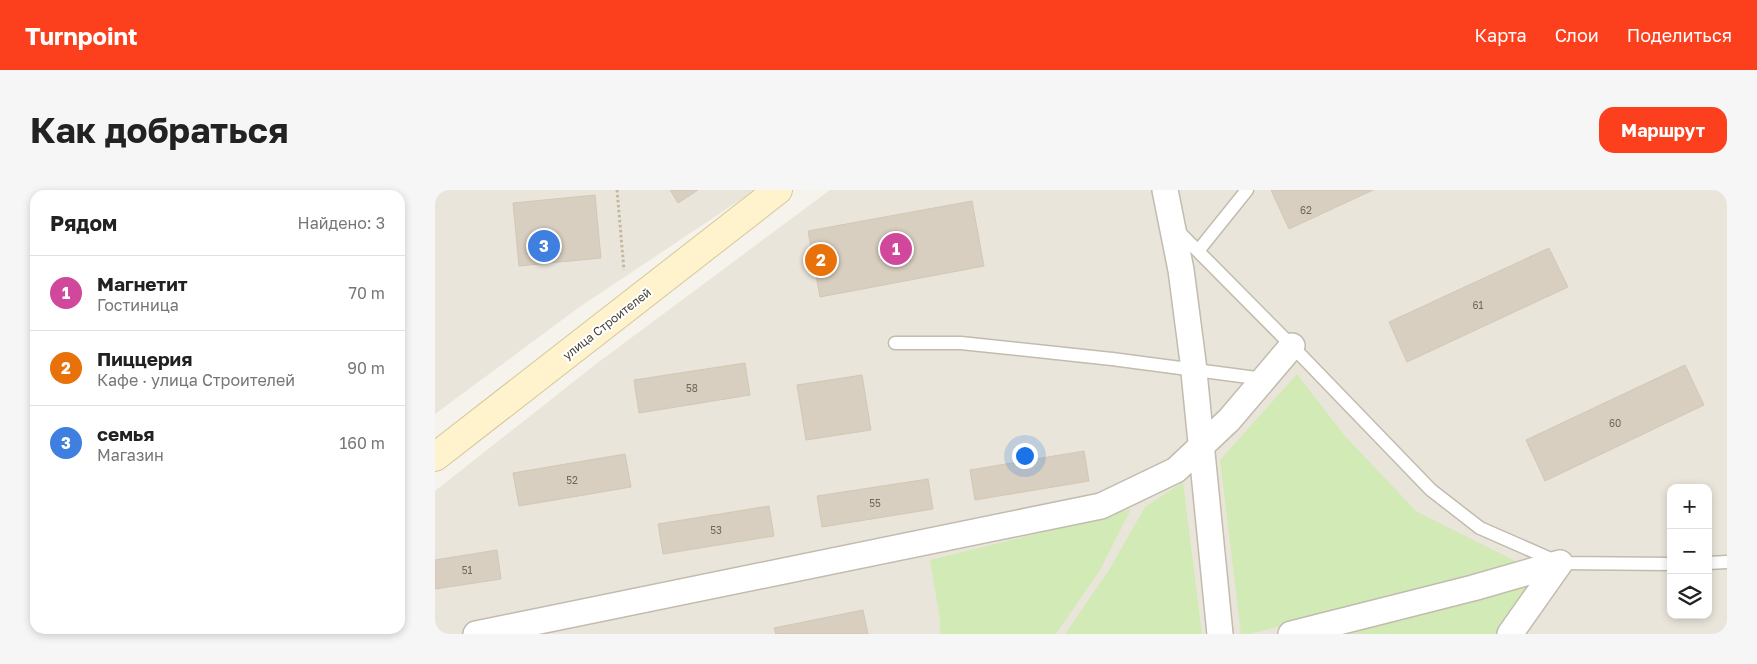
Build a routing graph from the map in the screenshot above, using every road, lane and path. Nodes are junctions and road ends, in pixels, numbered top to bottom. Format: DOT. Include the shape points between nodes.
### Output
graph roads {
  1 [pos="617,190"];
  2 [pos="779,190"];
  3 [pos="1165,190"];
  4 [pos="1247,190"];
  5 [pos="1172,225"];
  6 [pos="1198,251"];
  7 [pos="624,270"];
  8 [pos="895,343"];
  9 [pos="1293,346"];
  10 [pos="1194,370"];
  11 [pos="1264,379"];
  12 [pos="1201,445"];
  13 [pos="435,457"];
  14 [pos="1727,562"];
  15 [pos="1559,563"];
  16 [pos="1712,563"];
  17 [pos="1667,564"];
  18 [pos="476,634"];
  19 [pos="1220,634"];
  20 [pos="1291,634"];
  21 [pos="1510,634"];
  1 -- 7 [label="path"];
  2 -- 13 [label="street, улица Строителей"];
  3 -- 5 [label="street"];
  4 -- 6 [label="lane"];
  5 -- 6 [label="lane"];
  5 -- 10 [label="street"];
  6 -- 9 [label="lane"];
  8 -- 10 [label="lane" via="961,343"];
  9 -- 11 [label="street"];
  9 -- 15 [label="lane" via="1431,490 1480,528"];
  10 -- 11 [label="lane"];
  10 -- 12 [label="street"];
  11 -- 12 [label="street" via="1229,420"];
  12 -- 18 [label="street" via="1176,470 1101,506"];
  12 -- 19 [label="street"];
  14 -- 16 [label="lane"];
  15 -- 17 [label="lane"];
  15 -- 20 [label="street"];
  15 -- 21 [label="street"];
}
